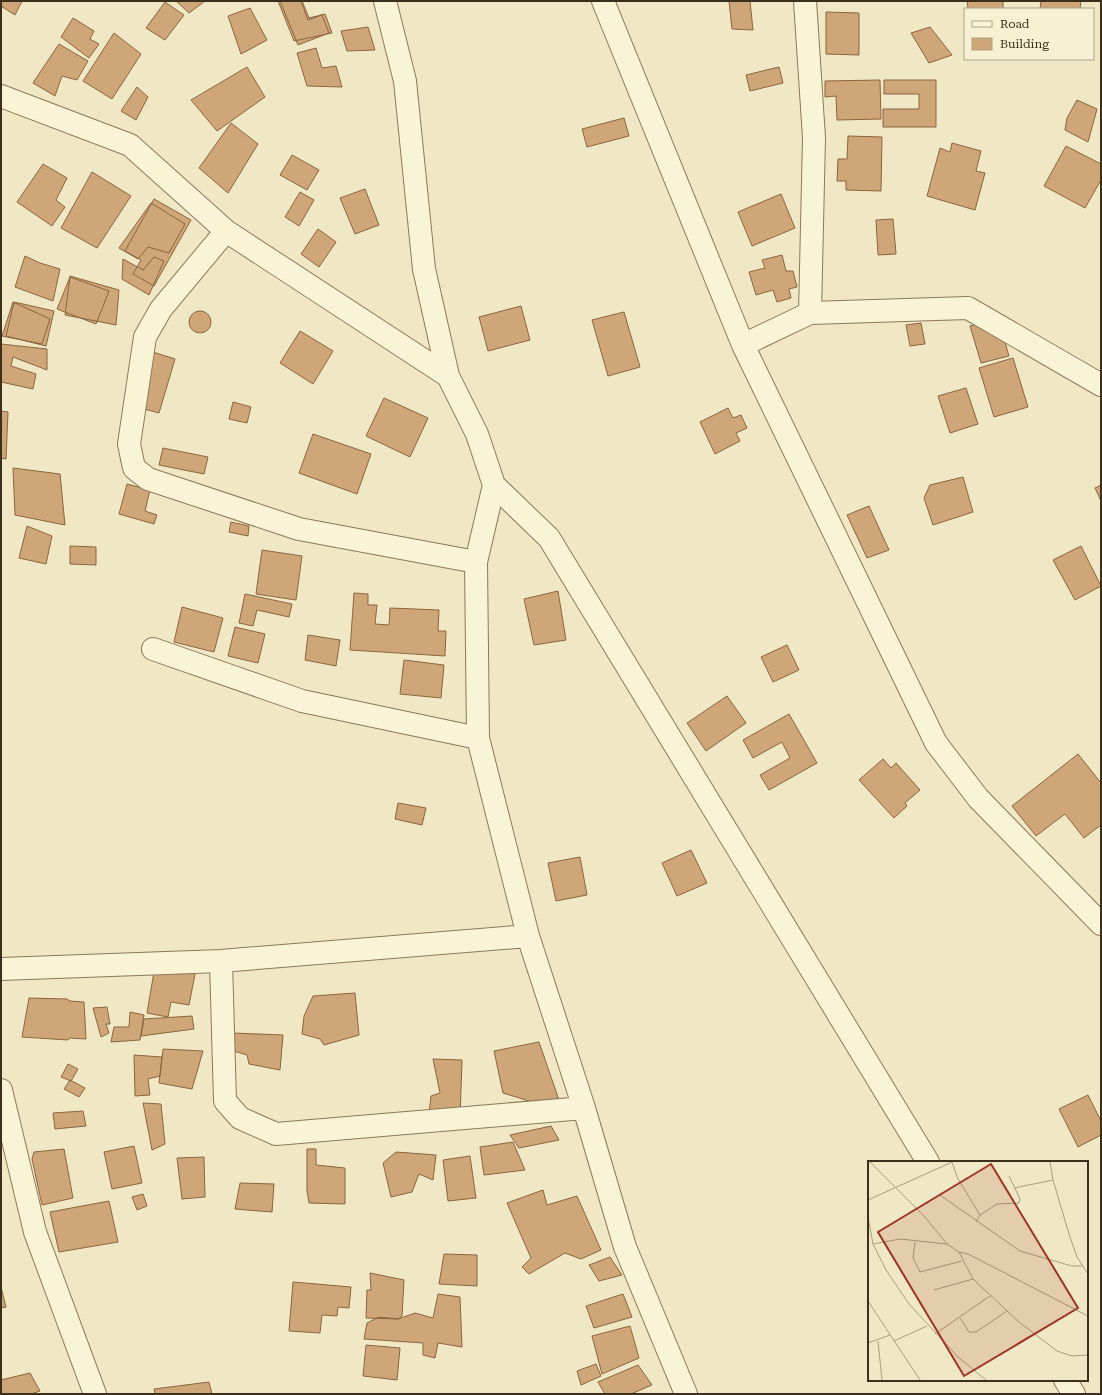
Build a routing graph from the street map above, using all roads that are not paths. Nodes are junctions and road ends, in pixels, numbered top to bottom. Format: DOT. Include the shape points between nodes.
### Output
graph roads {
  1 [pos="385,1"];
  2 [pos="603,1"];
  3 [pos="805,1"];
  4 [pos="1,96"];
  5 [pos="226,230"];
  6 [pos="810,312"];
  7 [pos="743,345"];
  8 [pos="448,376"];
  9 [pos="1101,385"];
  10 [pos="494,485"];
  11 [pos="476,562"];
  12 [pos="153,649"];
  13 [pos="478,738"];
  14 [pos="1101,924"];
  15 [pos="528,936"];
  16 [pos="221,961"];
  17 [pos="1,969"];
  18 [pos="1,1090"];
  19 [pos="584,1108"];
  20 [pos="927,1161"];
  21 [pos="1066,1381"];
  22 [pos="95,1394"];
  23 [pos="686,1394"];
  24 [pos="1074,1394"];
  1 -- 8 [label="street" via="405,81 424,269"];
  2 -- 7 [label="street"];
  3 -- 6 [label="street" via="814,138"];
  4 -- 5 [label="street" via="130,145"];
  5 -- 8 [label="street"];
  5 -- 11 [label="street" via="161,309 145,337 129,444 134,468 148,479 299,529"];
  6 -- 7 [label="street"];
  6 -- 9 [label="street" via="968,308"];
  7 -- 14 [label="street" via="936,742 978,798"];
  8 -- 10 [label="street" via="477,434"];
  10 -- 11 [label="street"];
  10 -- 20 [label="street" via="549,538"];
  11 -- 13 [label="street"];
  12 -- 13 [label="street" via="302,701"];
  13 -- 15 [label="street"];
  15 -- 16 [label="street"];
  15 -- 19 [label="street"];
  16 -- 17 [label="street"];
  16 -- 19 [label="street" via="224,1101 240,1118 276,1134"];
  18 -- 22 [label="street" via="35,1232"];
  19 -- 23 [label="street" via="625,1247"];
  21 -- 24 [label="street"];
}
